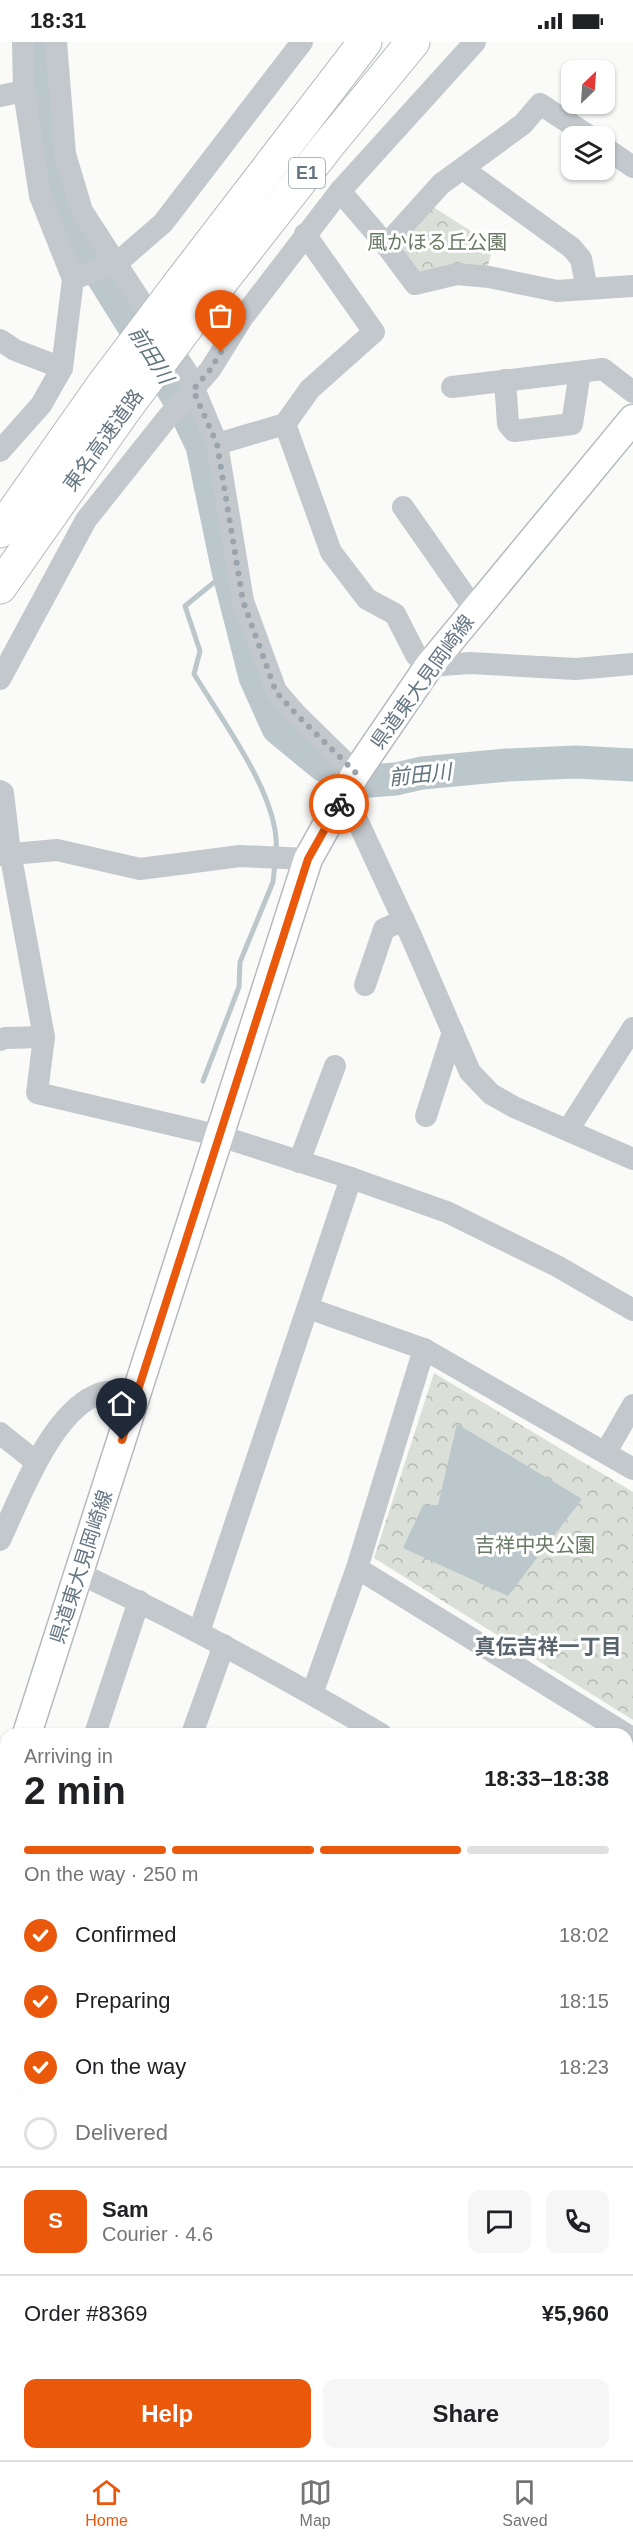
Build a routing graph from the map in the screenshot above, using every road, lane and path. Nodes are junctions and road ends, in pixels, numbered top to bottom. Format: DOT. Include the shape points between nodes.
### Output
graph roads {
  1 [pos="302,42"];
  2 [pos="365,42"];
  3 [pos="413,42"];
  4 [pos="475,42"];
  5 [pos="23,43"];
  6 [pos="56,43"];
  7 [pos="24,91"];
  8 [pos="0,96"];
  9 [pos="574,126"];
  10 [pos="615,155"];
  11 [pos="633,167"];
  12 [pos="463,169"];
  13 [pos="340,191"];
  14 [pos="305,234"];
  15 [pos="387,245"];
  16 [pos="117,263"];
  17 [pos="73,279"];
  18 [pos="633,286"];
  19 [pos="587,289"];
  20 [pos="0,340"];
  21 [pos="62,368"];
  22 [pos="580,372"];
  23 [pos="505,380"];
  24 [pos="452,387"];
  25 [pos="193,390"];
  26 [pos="633,392"];
  27 [pos="633,419"];
  28 [pos="285,424"];
  29 [pos="217,444"];
  30 [pos="0,451"];
  31 [pos="404,507"];
  32 [pos="0,531"];
  33 [pos="0,587"];
  34 [pos="475,610"];
  35 [pos="633,664"];
  36 [pos="429,666"];
  37 [pos="0,680"];
  38 [pos="351,784"];
  39 [pos="0,791"];
  40 [pos="5,854"];
  41 [pos="308,859"];
  42 [pos="404,920"];
  43 [pos="365,985"];
  44 [pos="633,1028"];
  45 [pos="453,1032"];
  46 [pos="44,1037"];
  47 [pos="0,1040"];
  48 [pos="335,1066"];
  49 [pos="426,1116"];
  50 [pos="568,1130"];
  51 [pos="220,1136"];
  52 [pos="633,1159"];
  53 [pos="299,1162"];
  54 [pos="351,1178"];
  55 [pos="308,1308"];
  56 [pos="633,1311"];
  57 [pos="424,1349"];
  58 [pos="137,1395"];
  59 [pos="633,1405"];
  60 [pos="0,1433"];
  61 [pos="606,1452"];
  62 [pos="36,1462"];
  63 [pos="633,1469"];
  64 [pos="0,1540"];
  65 [pos="357,1568"];
  66 [pos="78,1573"];
  67 [pos="139,1601"];
  68 [pos="199,1632"];
  69 [pos="224,1645"];
  70 [pos="312,1694"];
  71 [pos="29,1728"];
  72 [pos="97,1728"];
  73 [pos="194,1728"];
  74 [pos="371,1728"];
  75 [pos="616,1728"];
  1 -- 16 [label="street" via="163,223"];
  2 -- 32 [label="highway, 東名高速道路 / E1, bridge" via="103,385"];
  3 -- 33 [label="highway, 東名高速道路 / E1, bridge" via="203,305"];
  4 -- 13 [label="street"];
  5 -- 6 [label="street"];
  5 -- 7 [label="street"];
  6 -- 16 [label="street" via="65,154 82,211"];
  7 -- 8 [label="street"];
  7 -- 17 [label="street" via="40,196"];
  9 -- 12 [label="street" via="540,104 523,124"];
  10 -- 11 [label="street"];
  12 -- 15 [label="street" via="441,184"];
  12 -- 19 [label="street" via="572,248 581,259"];
  13 -- 14 [label="street"];
  13 -- 15 [label="street"];
  14 -- 25 [label="street"];
  14 -- 28 [label="street" via="374,332 310,389"];
  15 -- 19 [label="street" via="415,284 457,274 557,291"];
  16 -- 17 [label="street"];
  16 -- 25 [label="street" via="188,374"];
  17 -- 21 [label="street"];
  18 -- 19 [label="street"];
  20 -- 21 [label="street"];
  21 -- 30 [label="street" via="41,405"];
  22 -- 23 [label="street"];
  22 -- 23 [label="street" via="572,424 514,431 508,424"];
  22 -- 26 [label="street" via="603,369"];
  23 -- 24 [label="street"];
  25 -- 29 [label="street"];
  25 -- 37 [label="street" via="86,520"];
  27 -- 34 [label="main road, 県道東大見岡崎線"];
  28 -- 29 [label="street"];
  28 -- 36 [label="street" via="331,552 367,599 395,614 416,655"];
  29 -- 38 [label="street" via="243,601 276,692"];
  31 -- 34 [label="street"];
  34 -- 36 [label="main road, 県道東大見岡崎線"];
  35 -- 36 [label="street" via="576,669 470,663"];
  36 -- 38 [label="main road, 県道東大見岡崎線"];
  38 -- 41 [label="main road, 県道東大見岡崎線"];
  38 -- 42 [label="street"];
  39 -- 40 [label="street"];
  40 -- 41 [label="street" via="57,850 140,869 240,856"];
  40 -- 46 [label="street"];
  41 -- 51 [label="main road, 県道東大見岡崎線"];
  42 -- 43 [label="street" via="384,929"];
  42 -- 45 [label="street"];
  44 -- 50 [label="street"];
  45 -- 49 [label="street"];
  45 -- 50 [label="street" via="470,1072 491,1094"];
  46 -- 47 [label="street"];
  46 -- 51 [label="street" via="37,1093"];
  48 -- 53 [label="street"];
  50 -- 52 [label="street"];
  51 -- 53 [label="street"];
  51 -- 58 [label="main road, 県道東大見岡崎線"];
  53 -- 54 [label="street"];
  54 -- 55 [label="street"];
  54 -- 56 [label="street" via="447,1212 557,1266"];
  55 -- 57 [label="street"];
  55 -- 68 [label="street"];
  57 -- 61 [label="street"];
  57 -- 65 [label="street"];
  58 -- 62 [label="street" via="96,1394 54,1432"];
  58 -- 66 [label="main road, 県道東大見岡崎線"];
  59 -- 61 [label="street"];
  60 -- 62 [label="street"];
  61 -- 63 [label="street"];
  62 -- 64 [label="street"];
  65 -- 70 [label="street"];
  65 -- 75 [label="street"];
  66 -- 67 [label="street"];
  66 -- 71 [label="main road, 県道東大見岡崎線"];
  67 -- 68 [label="street"];
  67 -- 72 [label="street"];
  68 -- 69 [label="street"];
  69 -- 70 [label="street"];
  69 -- 73 [label="street"];
  70 -- 74 [label="street"];
}
